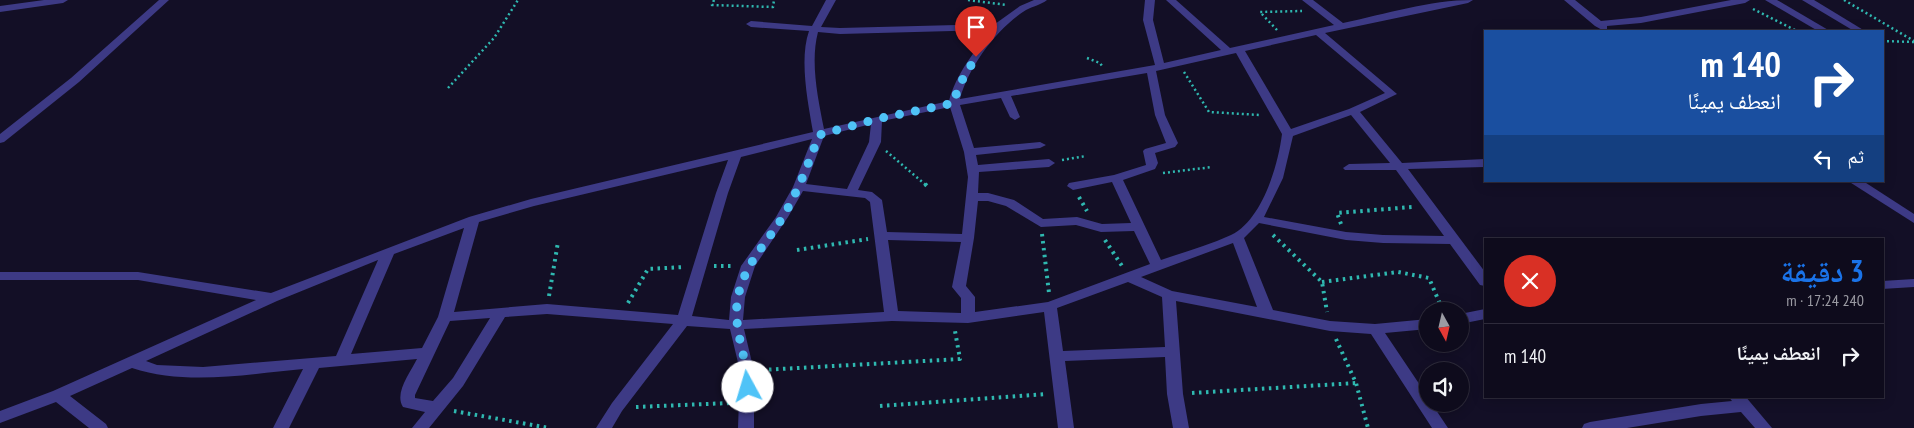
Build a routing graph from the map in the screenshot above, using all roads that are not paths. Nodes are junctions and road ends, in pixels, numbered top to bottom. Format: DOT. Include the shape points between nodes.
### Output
graph roads {
  1 [pos="63,0"];
  2 [pos="164,0"];
  3 [pos="831,0"];
  4 [pos="1042,0"];
  5 [pos="1150,0"];
  6 [pos="1171,0"];
  7 [pos="1307,0"];
  8 [pos="1468,0"];
  9 [pos="1569,0"];
  10 [pos="1741,0"];
  11 [pos="1770,0"];
  12 [pos="1807,0"];
  13 [pos="0,9"];
  14 [pos="751,24"];
  15 [pos="1598,24"];
  16 [pos="1341,26"];
  17 [pos="997,27"];
  18 [pos="816,29"];
  19 [pos="1607,30"];
  20 [pos="1823,30"];
  21 [pos="1858,30"];
  22 [pos="1317,31"];
  23 [pos="1233,50"];
  24 [pos="1156,67"];
  25 [pos="1005,94"];
  26 [pos="954,103"];
  27 [pos="1353,111"];
  28 [pos="1015,117"];
  29 [pos="877,119"];
  30 [pos="1288,134"];
  31 [pos="819,135"];
  32 [pos="0,140"];
  33 [pos="1040,145"];
  34 [pos="970,152"];
  35 [pos="736,155"];
  36 [pos="1049,163"];
  37 [pos="1484,163"];
  38 [pos="1400,166"];
  39 [pos="1349,168"];
  40 [pos="974,170"];
  41 [pos="1116,178"];
  42 [pos="1856,182"];
  43 [pos="1073,186"];
  44 [pos="799,187"];
  45 [pos="851,193"];
  46 [pos="972,197"];
  47 [pos="1256,219"];
  48 [pos="1914,219"];
  49 [pos="472,220"];
  50 [pos="1138,226"];
  51 [pos="881,236"];
  52 [pos="1237,237"];
  53 [pos="968,238"];
  54 [pos="1453,240"];
  55 [pos="389,251"];
  56 [pos="1157,266"];
  57 [pos="0,276"];
  58 [pos="1129,277"];
  59 [pos="1484,281"];
  60 [pos="1914,283"];
  61 [pos="1884,285"];
  62 [pos="1169,295"];
  63 [pos="272,298"];
  64 [pos="1050,306"];
  65 [pos="501,312"];
  66 [pos="1267,314"];
  67 [pos="1484,314"];
  68 [pos="445,316"];
  69 [pos="892,316"];
  70 [pos="1469,317"];
  71 [pos="968,318"];
  72 [pos="684,320"];
  73 [pos="1419,325"];
  74 [pos="736,326"];
  75 [pos="1374,330"];
  76 [pos="428,352"];
  77 [pos="1173,352"];
  78 [pos="1056,356"];
  79 [pos="341,360"];
  80 [pos="132,362"];
  81 [pos="314,362"];
  82 [pos="58,395"];
  83 [pos="1739,401"];
  84 [pos="438,408"];
  85 [pos="0,417"];
  86 [pos="1598,427"];
  87 [pos="100,428"];
  88 [pos="281,428"];
  89 [pos="420,428"];
  90 [pos="604,428"];
  91 [pos="746,428"];
  92 [pos="1066,428"];
  93 [pos="1181,428"];
  94 [pos="1440,428"];
  95 [pos="1764,428"];
  1 -- 13 [label="street"];
  2 -- 32 [label="street"];
  3 -- 18 [label="street"];
  4 -- 17 [label="street" via="1022,8"];
  5 -- 24 [label="street" via="1148,20"];
  6 -- 23 [label="street"];
  7 -- 16 [label="street"];
  8 -- 16 [label="street"];
  9 -- 15 [label="street"];
  10 -- 15 [label="street" via="1641,20"];
  11 -- 20 [label="street"];
  12 -- 21 [label="street"];
  14 -- 18 [label="street"];
  15 -- 19 [label="street"];
  16 -- 22 [label="street"];
  17 -- 18 [label="street"];
  17 -- 26 [label="street" via="966,72"];
  18 -- 31 [label="street" via="810,48 810,63"];
  22 -- 23 [label="street"];
  22 -- 27 [label="street" via="1392,94"];
  23 -- 24 [label="street"];
  23 -- 30 [label="street"];
  24 -- 25 [label="street"];
  24 -- 41 [label="street" via="1160,116 1172,143 1149,151 1151,167"];
  25 -- 26 [label="street"];
  25 -- 28 [label="street"];
  26 -- 29 [label="street"];
  26 -- 34 [label="street"];
  27 -- 30 [label="street"];
  27 -- 38 [label="street"];
  29 -- 31 [label="street"];
  29 -- 45 [label="street" via="875,142"];
  30 -- 47 [label="street" via="1271,193"];
  31 -- 35 [label="street"];
  31 -- 44 [label="street"];
  33 -- 34 [label="street"];
  34 -- 40 [label="street"];
  35 -- 49 [label="street" via="531,202"];
  35 -- 72 [label="street"];
  36 -- 40 [label="street"];
  37 -- 38 [label="street"];
  38 -- 39 [label="street"];
  38 -- 54 [label="street"];
  40 -- 46 [label="street"];
  41 -- 43 [label="street"];
  41 -- 50 [label="street"];
  42 -- 48 [label="street"];
  44 -- 45 [label="street"];
  44 -- 74 [label="street" via="748,266 738,297"];
  45 -- 51 [label="street" via="868,195 876,200"];
  46 -- 50 [label="street" via="1010,203 1041,223 1077,221 1097,228"];
  46 -- 53 [label="street"];
  47 -- 52 [label="street"];
  47 -- 54 [label="street" via="1346,236"];
  49 -- 55 [label="street"];
  49 -- 68 [label="street"];
  50 -- 56 [label="street"];
  51 -- 53 [label="street"];
  51 -- 69 [label="street"];
  52 -- 56 [label="street"];
  52 -- 66 [label="street"];
  53 -- 71 [label="street" via="959,287 968,297"];
  54 -- 59 [label="street"];
  55 -- 63 [label="street"];
  55 -- 79 [label="street"];
  56 -- 58 [label="street"];
  57 -- 63 [label="street" via="138,276"];
  58 -- 62 [label="street"];
  58 -- 64 [label="street"];
  60 -- 61 [label="street"];
  62 -- 66 [label="street"];
  62 -- 77 [label="street"];
  63 -- 80 [label="street"];
  64 -- 71 [label="street"];
  64 -- 78 [label="street"];
  65 -- 68 [label="street"];
  65 -- 72 [label="street" via="547,309"];
  65 -- 84 [label="street"];
  66 -- 75 [label="street" via="1330,326"];
  67 -- 70 [label="street"];
  68 -- 76 [label="street"];
  69 -- 71 [label="street"];
  69 -- 74 [label="street"];
  72 -- 74 [label="street"];
  72 -- 90 [label="street"];
  73 -- 75 [label="street"];
  74 -- 91 [label="street" via="747,371"];
  75 -- 94 [label="street"];
  76 -- 79 [label="street"];
  76 -- 84 [label="street" via="407,400 408,403"];
  77 -- 78 [label="street"];
  77 -- 93 [label="street"];
  78 -- 92 [label="street"];
  79 -- 81 [label="street"];
  80 -- 81 [label="street" via="176,372"];
  80 -- 82 [label="street"];
  81 -- 88 [label="street"];
  82 -- 85 [label="street"];
  82 -- 87 [label="street"];
  83 -- 86 [label="street"];
  83 -- 95 [label="street"];
  84 -- 89 [label="street"];
}
